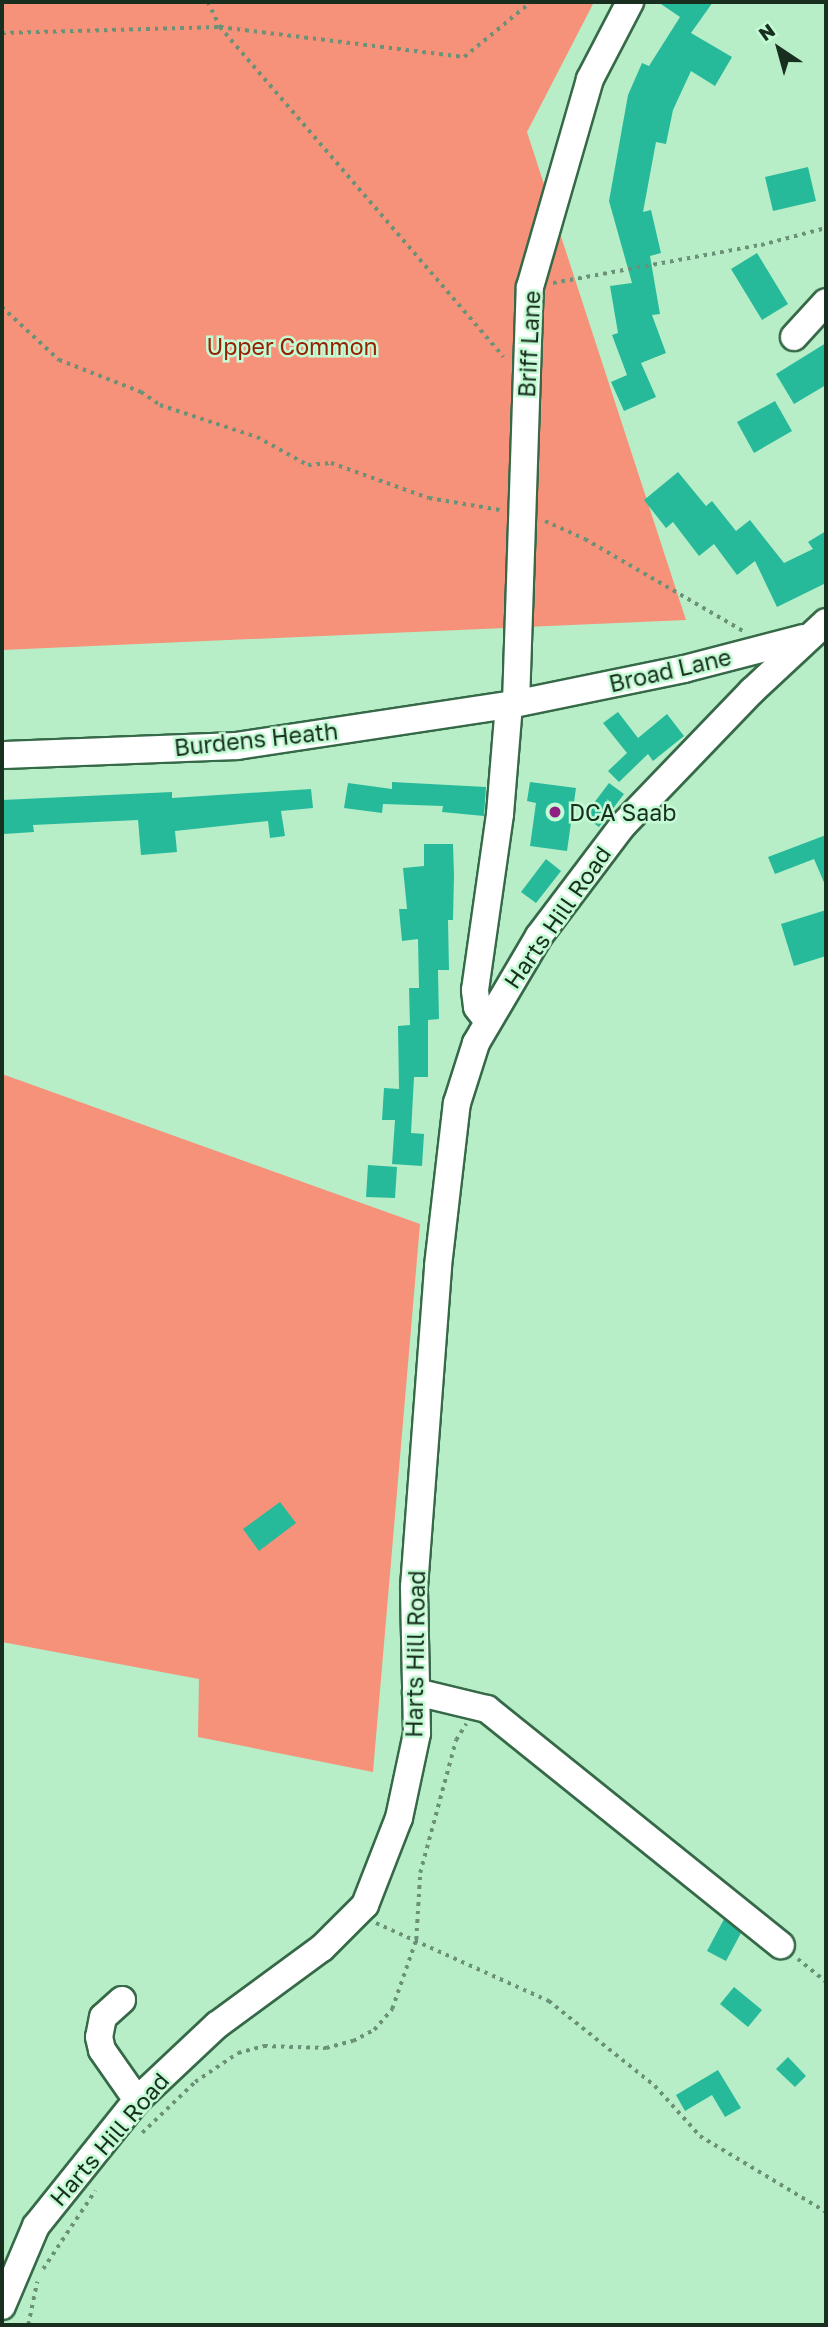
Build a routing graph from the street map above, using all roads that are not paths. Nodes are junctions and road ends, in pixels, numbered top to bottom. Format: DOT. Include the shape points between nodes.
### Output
graph roads {
  1 [pos="630,2"];
  2 [pos="826,302"];
  3 [pos="794,337"];
  4 [pos="816,630"];
  5 [pos="512,704"];
  6 [pos="2,755"];
  7 [pos="487,1020"];
  8 [pos="416,1692"];
  9 [pos="781,1945"];
  10 [pos="122,2000"];
  11 [pos="137,2100"];
  12 [pos="2,2306"];
  1 -- 5 [label="street, Briff Lane" via="590,79 530,287"];
  2 -- 3 [label="street"];
  4 -- 5 [label="street, Broad Lane" via="773,646"];
  4 -- 7 [label="street, Harts Hill Road" via="623,825 539,936"];
  5 -- 6 [label="street, Burdens Heath" via="237,746"];
  5 -- 7 [label="street, Harts Hill Road" via="475,990 477,1007"];
  7 -- 8 [label="street, Harts Hill Road" via="466,1072 448,1158 414,1587"];
  8 -- 9 [label="street" via="487,1709"];
  8 -- 11 [label="street, Harts Hill Road" via="416,1733 399,1818 378,1879 358,1916 217,2025"];
  10 -- 11 [label="street" via="103,2017 99,2037 102,2050"];
  11 -- 12 [label="street, Harts Hill Road" via="36,2226"];
}
